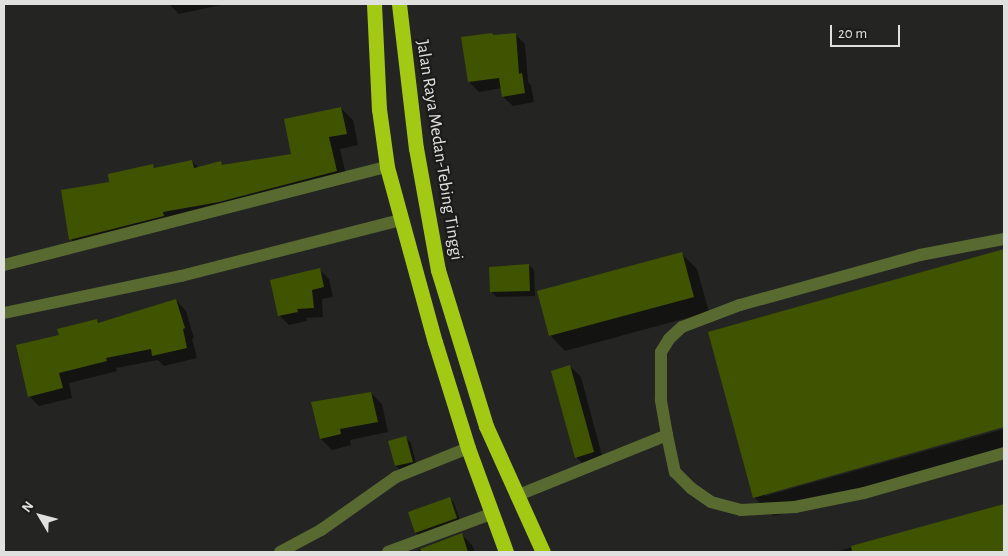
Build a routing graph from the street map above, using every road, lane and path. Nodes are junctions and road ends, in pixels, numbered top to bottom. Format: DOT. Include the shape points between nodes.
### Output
graph roads {
  1 [pos="374,4"];
  2 [pos="399,4"];
  3 [pos="387,167"];
  4 [pos="400,220"];
  5 [pos="1004,239"];
  6 [pos="4,265"];
  7 [pos="4,313"];
  8 [pos="667,435"];
  9 [pos="468,448"];
  10 [pos="1004,453"];
  11 [pos="516,496"];
  12 [pos="491,514"];
  13 [pos="280,552"];
  14 [pos="388,552"];
  15 [pos="506,552"];
  16 [pos="543,552"];
  1 -- 3 [label="highway" via="379,109"];
  2 -- 11 [label="highway, Jalan Raya Medan-Tebing Tinggi" via="416,148 438,270 486,426"];
  3 -- 4 [label="highway"];
  3 -- 6 [label="street"];
  4 -- 7 [label="street" via="181,276"];
  4 -- 9 [label="highway"];
  5 -- 8 [label="street" via="920,255 740,305 682,327 661,352 661,400"];
  8 -- 10 [label="street" via="675,472 711,502 742,510 795,507 864,493"];
  8 -- 11 [label="street"];
  9 -- 12 [label="highway"];
  9 -- 13 [label="street" via="396,478 321,530"];
  11 -- 16 [label="highway, Jalan Raya Medan-Tebing Tinggi"];
  12 -- 14 [label="street"];
  12 -- 15 [label="highway"];
}
